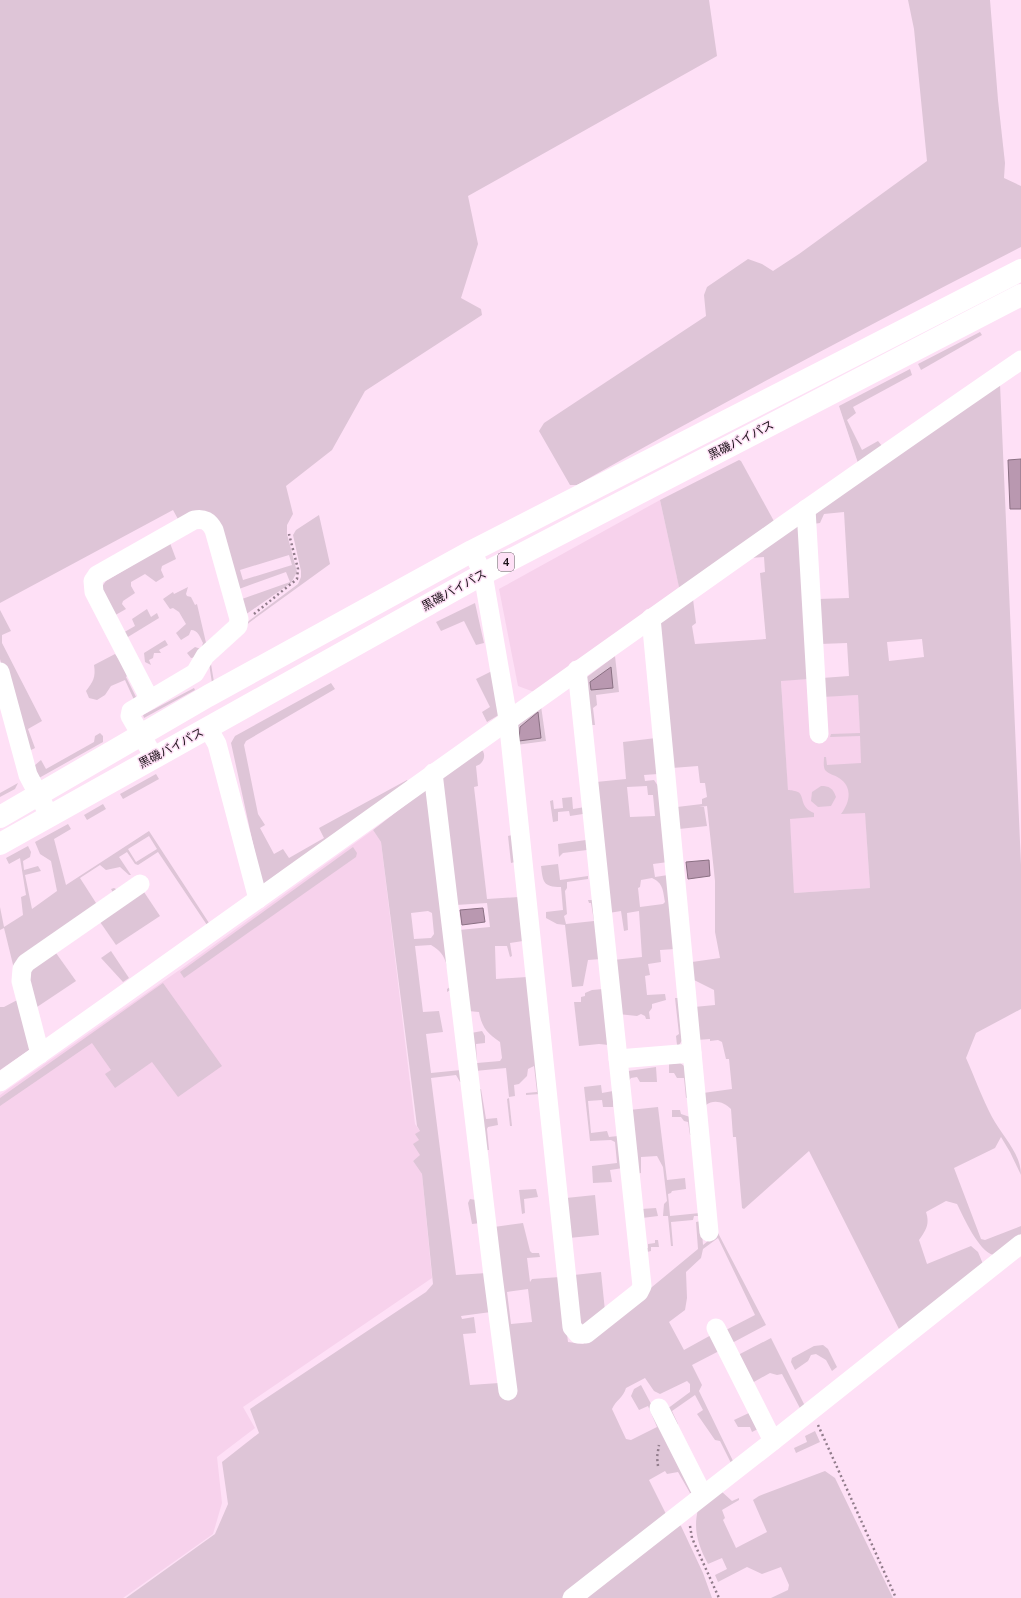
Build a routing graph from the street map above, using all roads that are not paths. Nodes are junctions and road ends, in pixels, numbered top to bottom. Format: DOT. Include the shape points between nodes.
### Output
graph roads {
  1 [pos="1021,270"];
  2 [pos="1021,295"];
  3 [pos="1021,360"];
  4 [pos="806,509"];
  5 [pos="472,551"];
  6 [pos="483,574"];
  7 [pos="650,618"];
  8 [pos="577,670"];
  9 [pos="0,672"];
  10 [pos="195,673"];
  11 [pos="208,696"];
  12 [pos="150,700"];
  13 [pos="508,719"];
  14 [pos="208,728"];
  15 [pos="819,734"];
  16 [pos="140,735"];
  17 [pos="154,757"];
  18 [pos="433,773"];
  19 [pos="38,795"];
  20 [pos="49,816"];
  21 [pos="0,817"];
  22 [pos="0,844"];
  23 [pos="140,884"];
  24 [pos="258,899"];
  25 [pos="692,1053"];
  26 [pos="40,1054"];
  27 [pos="618,1059"];
  28 [pos="0,1082"];
  29 [pos="709,1232"];
  30 [pos="1021,1244"];
  31 [pos="716,1328"];
  32 [pos="508,1391"];
  33 [pos="659,1408"];
  34 [pos="773,1441"];
  35 [pos="696,1500"];
  36 [pos="572,1598"];
  1 -- 5 [label="highway, 黒磯バイパス / 4"];
  2 -- 6 [label="highway, 黒磯バイパス / 4"];
  3 -- 4 [label="street"];
  4 -- 7 [label="street"];
  4 -- 15 [label="street"];
  5 -- 6 [label="street"];
  5 -- 11 [label="highway, 黒磯バイパス / 4"];
  6 -- 13 [label="street"];
  6 -- 14 [label="highway, 黒磯バイパス / 4"];
  7 -- 8 [label="street"];
  7 -- 25 [label="street"];
  8 -- 13 [label="street"];
  8 -- 27 [label="street"];
  9 -- 19 [label="street" via="28,774"];
  10 -- 11 [label="street"];
  10 -- 12 [label="street"];
  10 -- 12 [label="street" via="205,656 238,626 239,615 214,530 210,523 201,518 97,575 93,581 94,592"];
  11 -- 16 [label="highway, 黒磯バイパス / 4"];
  12 -- 16 [label="street" via="131,711 130,716"];
  13 -- 18 [label="street"];
  13 -- 27 [label="street" via="572,1328 578,1334 586,1334 639,1292 642,1286"];
  14 -- 17 [label="highway, 黒磯バイパス / 4"];
  14 -- 24 [label="street" via="217,744"];
  16 -- 17 [label="street"];
  16 -- 19 [label="highway, 黒磯バイパス / 4"];
  17 -- 20 [label="highway, 黒磯バイパス / 4"];
  18 -- 24 [label="street"];
  18 -- 32 [label="street"];
  19 -- 20 [label="street"];
  19 -- 21 [label="highway, 黒磯バイパス / 4"];
  20 -- 22 [label="highway, 黒磯バイパス / 4"];
  23 -- 26 [label="street" via="26,963 22,969 20,981"];
  24 -- 26 [label="street"];
  25 -- 27 [label="street"];
  25 -- 29 [label="street"];
  26 -- 28 [label="street"];
  30 -- 34 [label="street"];
  31 -- 34 [label="street"];
  33 -- 35 [label="street"];
  34 -- 35 [label="street"];
  35 -- 36 [label="street"];
}
